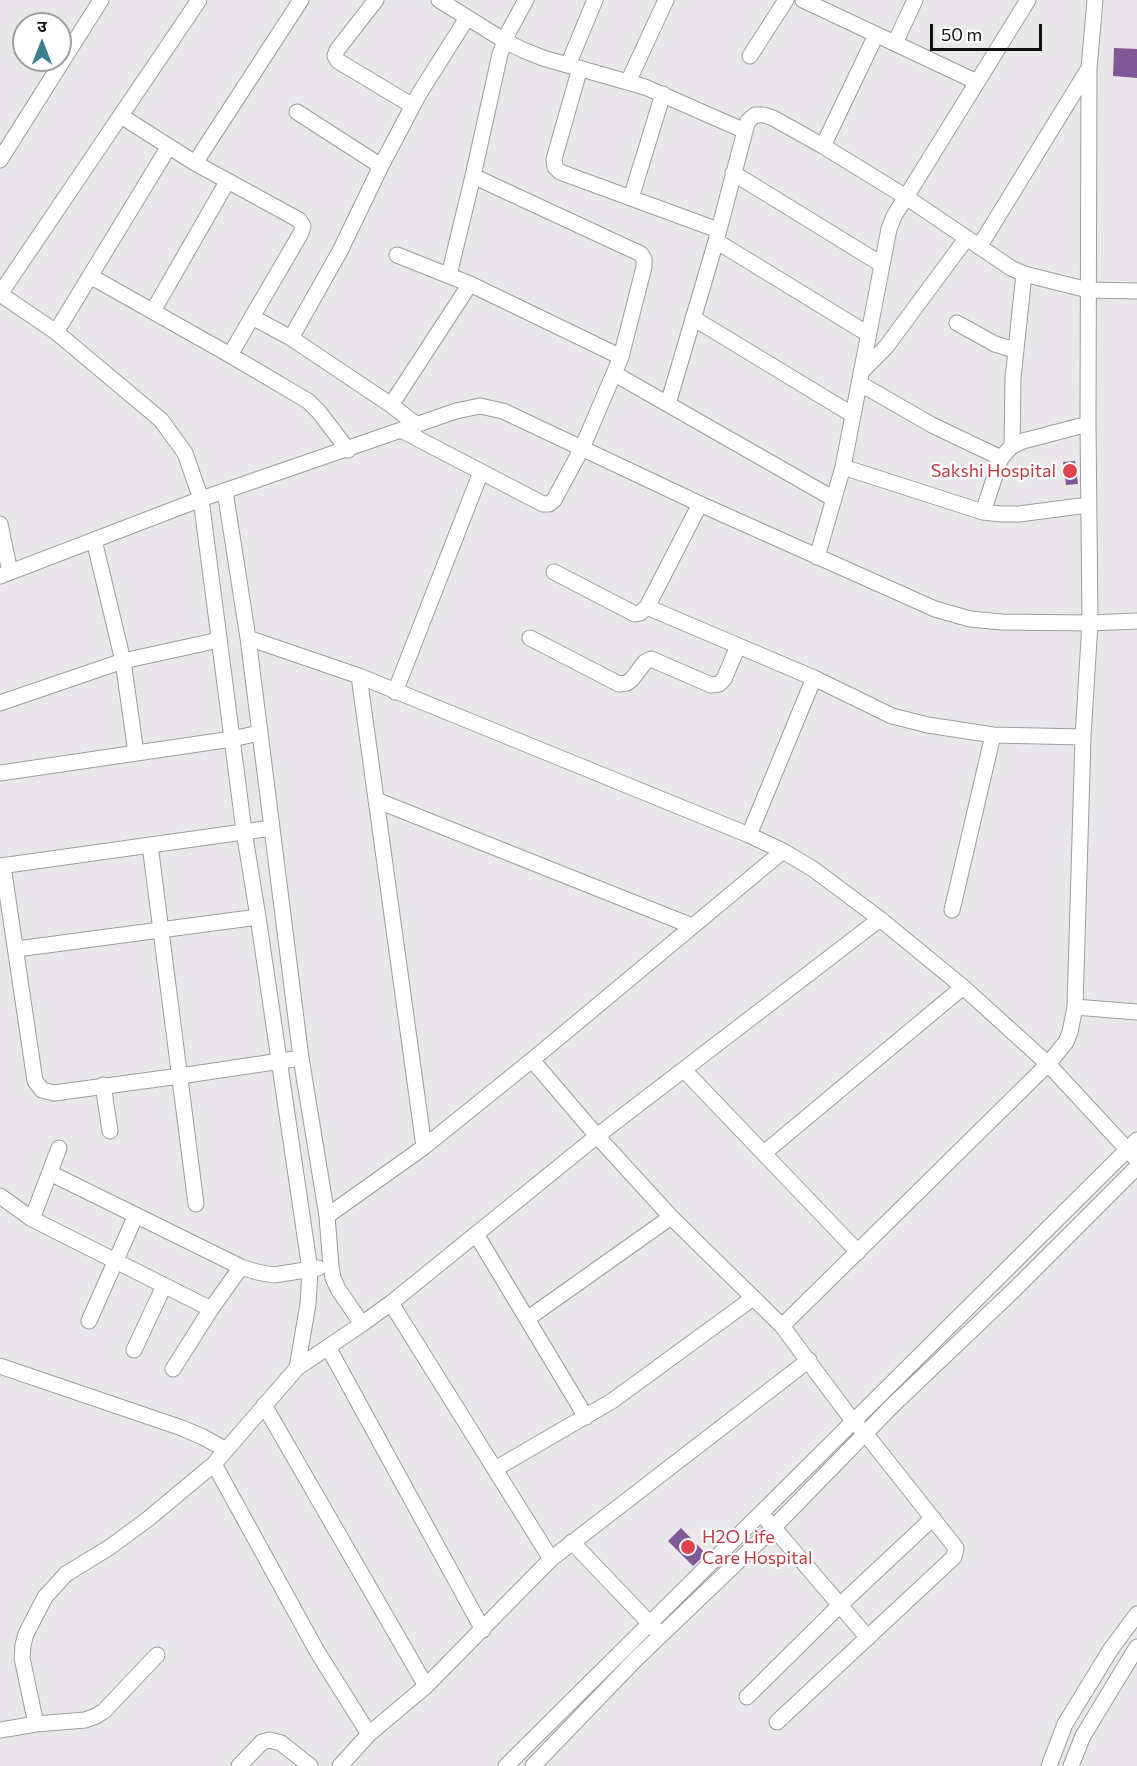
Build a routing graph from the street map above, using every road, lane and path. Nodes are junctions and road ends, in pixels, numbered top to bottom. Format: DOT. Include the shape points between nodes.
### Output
graph roads {
  1 [pos="101,0"];
  2 [pos="199,0"];
  3 [pos="376,0"];
  4 [pos="439,0"];
  5 [pos="526,0"];
  6 [pos="595,0"];
  7 [pos="666,0"];
  8 [pos="786,0"];
  9 [pos="803,0"];
  10 [pos="915,0"];
  11 [pos="1028,0"];
  12 [pos="1095,0"];
  13 [pos="296,2"];
  14 [pos="467,18"];
  15 [pos="876,35"];
  16 [pos="505,41"];
  17 [pos="896,43"];
  18 [pos="750,57"];
  19 [pos="574,67"];
  20 [pos="1089,68"];
  21 [pos="628,82"];
  22 [pos="976,82"];
  23 [pos="663,94"];
  24 [pos="413,106"];
  25 [pos="297,112"];
  26 [pos="121,116"];
  27 [pos="745,131"];
  28 [pos="823,146"];
  29 [pos="168,148"];
  30 [pos="0,160"];
  31 [pos="195,163"];
  32 [pos="381,166"];
  33 [pos="733,173"];
  34 [pos="473,176"];
  35 [pos="227,182"];
  36 [pos="906,197"];
  37 [pos="631,198"];
  38 [pos="717,236"];
  39 [pos="973,243"];
  40 [pos="397,255"];
  41 [pos="881,264"];
  42 [pos="1024,274"];
  43 [pos="449,275"];
  44 [pos="90,276"];
  45 [pos="470,284"];
  46 [pos="1089,290"];
  47 [pos="1137,291"];
  48 [pos="0,294"];
  49 [pos="153,311"];
  50 [pos="252,317"];
  51 [pos="693,318"];
  52 [pos="957,323"];
  53 [pos="56,332"];
  54 [pos="868,334"];
  55 [pos="291,338"];
  56 [pos="1015,350"];
  57 [pos="230,355"];
  58 [pos="621,357"];
  59 [pos="615,374"];
  60 [pos="860,377"];
  61 [pos="668,404"];
  62 [pos="391,405"];
  63 [pos="853,415"];
  64 [pos="1088,424"];
  65 [pos="410,428"];
  66 [pos="1012,446"];
  67 [pos="582,448"];
  68 [pos="348,450"];
  69 [pos="1001,458"];
  70 [pos="843,467"];
  71 [pos="481,472"];
  72 [pos="225,491"];
  73 [pos="834,499"];
  74 [pos="201,500"];
  75 [pos="700,504"];
  76 [pos="1089,506"];
  77 [pos="983,512"];
  78 [pos="0,524"];
  79 [pos="94,540"];
  80 [pos="817,556"];
  81 [pos="554,572"];
  82 [pos="5,574"];
  83 [pos="647,607"];
  84 [pos="1137,621"];
  85 [pos="1090,623"];
  86 [pos="248,638"];
  87 [pos="530,638"];
  88 [pos="219,640"];
  89 [pos="738,646"];
  90 [pos="123,661"];
  91 [pos="359,676"];
  92 [pos="814,678"];
  93 [pos="395,692"];
  94 [pos="0,703"];
  95 [pos="259,733"];
  96 [pos="993,735"];
  97 [pos="1083,737"];
  98 [pos="232,739"];
  99 [pos="136,753"];
  100 [pos="0,773"];
  101 [pos="376,800"];
  102 [pos="272,828"];
  103 [pos="244,831"];
  104 [pos="749,835"];
  105 [pos="150,845"];
  106 [pos="783,851"];
  107 [pos="2,866"];
  108 [pos="952,910"];
  109 [pos="258,917"];
  110 [pos="880,919"];
  111 [pos="692,926"];
  112 [pos="160,930"];
  113 [pos="17,950"];
  114 [pos="963,987"];
  115 [pos="1074,1007"];
  116 [pos="1137,1012"];
  117 [pos="301,1058"];
  118 [pos="532,1060"];
  119 [pos="278,1061"];
  120 [pos="1048,1064"];
  121 [pos="684,1070"];
  122 [pos="180,1076"];
  123 [pos="103,1085"];
  124 [pos="110,1131"];
  125 [pos="597,1136"];
  126 [pos="424,1147"];
  127 [pos="59,1148"];
  128 [pos="1134,1150"];
  129 [pos="764,1153"];
  130 [pos="1137,1167"];
  131 [pos="50,1173"];
  132 [pos="0,1196"];
  133 [pos="196,1204"];
  134 [pos="136,1215"];
  135 [pos="327,1216"];
  136 [pos="671,1217"];
  137 [pos="32,1219"];
  138 [pos="476,1234"];
  139 [pos="858,1251"];
  140 [pos="115,1261"];
  141 [pos="331,1266"];
  142 [pos="241,1267"];
  143 [pos="310,1270"];
  144 [pos="164,1286"];
  145 [pos="753,1298"];
  146 [pos="391,1303"];
  147 [pos="211,1309"];
  148 [pos="527,1319"];
  149 [pos="89,1321"];
  150 [pos="362,1324"];
  151 [pos="782,1326"];
  152 [pos="328,1347"];
  153 [pos="134,1350"];
  154 [pos="808,1360"];
  155 [pos="0,1366"];
  156 [pos="297,1368"];
  157 [pos="172,1369"];
  158 [pos="264,1406"];
  159 [pos="586,1417"];
  160 [pos="853,1421"];
  161 [pos="865,1433"];
  162 [pos="226,1450"];
  163 [pos="214,1464"];
  164 [pos="495,1469"];
  165 [pos="761,1513"];
  166 [pos="933,1518"];
  167 [pos="774,1527"];
  168 [pos="572,1542"];
  169 [pos="551,1559"];
  170 [pos="840,1605"];
  171 [pos="1134,1623"];
  172 [pos="656,1629"];
  173 [pos="483,1630"];
  174 [pos="868,1638"];
  175 [pos="1137,1647"];
  176 [pos="157,1655"];
  177 [pos="426,1686"];
  178 [pos="747,1697"];
  179 [pos="777,1722"];
  180 [pos="36,1724"];
  181 [pos="0,1730"];
  182 [pos="369,1734"];
  183 [pos="239,1766"];
  184 [pos="310,1766"];
  185 [pos="340,1766"];
  186 [pos="506,1766"];
  187 [pos="533,1766"];
  188 [pos="1049,1766"];
  189 [pos="1071,1766"];
  1 -- 30 [label="street"];
  2 -- 26 [label="street"];
  3 -- 24 [label="street" via="335,56"];
  4 -- 14 [label="street"];
  5 -- 16 [label="street"];
  6 -- 19 [label="street"];
  7 -- 21 [label="street"];
  8 -- 18 [label="street"];
  9 -- 15 [label="street"];
  10 -- 17 [label="street"];
  11 -- 22 [label="street"];
  12 -- 20 [label="street"];
  13 -- 31 [label="street"];
  14 -- 16 [label="street"];
  14 -- 24 [label="street"];
  15 -- 17 [label="street"];
  15 -- 28 [label="street"];
  16 -- 19 [label="street"];
  16 -- 34 [label="street"];
  17 -- 22 [label="street"];
  19 -- 21 [label="street"];
  19 -- 37 [label="street" via="555,167"];
  20 -- 39 [label="street"];
  20 -- 46 [label="street"];
  21 -- 23 [label="street"];
  22 -- 36 [label="street"];
  23 -- 27 [label="street"];
  23 -- 37 [label="street"];
  24 -- 32 [label="street"];
  25 -- 32 [label="street"];
  26 -- 29 [label="street"];
  26 -- 48 [label="street"];
  27 -- 28 [label="street" via="755,115 764,115"];
  27 -- 33 [label="street"];
  28 -- 36 [label="street"];
  29 -- 31 [label="street"];
  29 -- 44 [label="street"];
  31 -- 35 [label="street"];
  32 -- 55 [label="street"];
  33 -- 38 [label="street"];
  33 -- 41 [label="street"];
  34 -- 43 [label="street"];
  34 -- 58 [label="street" via="641,254 644,267"];
  35 -- 49 [label="street"];
  35 -- 50 [label="street" via="299,220 303,226"];
  36 -- 39 [label="street"];
  36 -- 41 [label="street" via="889,229"];
  37 -- 38 [label="street"];
  38 -- 51 [label="street"];
  38 -- 54 [label="street"];
  39 -- 42 [label="street"];
  39 -- 60 [label="street"];
  40 -- 43 [label="street"];
  41 -- 54 [label="street"];
  42 -- 46 [label="street"];
  42 -- 56 [label="street"];
  43 -- 45 [label="street"];
  44 -- 49 [label="street"];
  44 -- 53 [label="street"];
  45 -- 58 [label="street"];
  45 -- 62 [label="street"];
  46 -- 47 [label="street"];
  46 -- 64 [label="street"];
  48 -- 53 [label="street"];
  49 -- 57 [label="street"];
  50 -- 55 [label="street"];
  50 -- 57 [label="street"];
  51 -- 61 [label="street"];
  51 -- 63 [label="street"];
  52 -- 56 [label="street" via="994,344"];
  53 -- 74 [label="street" via="161,420 185,453"];
  54 -- 60 [label="street"];
  55 -- 62 [label="street"];
  56 -- 66 [label="street"];
  57 -- 68 [label="street" via="308,401"];
  58 -- 59 [label="street"];
  59 -- 61 [label="street"];
  59 -- 67 [label="street"];
  60 -- 63 [label="street"];
  60 -- 69 [label="street" via="932,425"];
  61 -- 73 [label="street"];
  62 -- 65 [label="street"];
  63 -- 70 [label="street"];
  64 -- 66 [label="street"];
  64 -- 76 [label="street"];
  65 -- 67 [label="street" via="480,406 503,411"];
  65 -- 68 [label="street"];
  65 -- 71 [label="street"];
  66 -- 69 [label="street"];
  67 -- 71 [label="street" via="549,504"];
  67 -- 75 [label="street"];
  68 -- 72 [label="street"];
  69 -- 77 [label="street"];
  70 -- 73 [label="street"];
  70 -- 77 [label="street"];
  71 -- 93 [label="street"];
  72 -- 74 [label="street"];
  72 -- 86 [label="street"];
  73 -- 80 [label="street"];
  74 -- 79 [label="street"];
  74 -- 88 [label="street"];
  75 -- 80 [label="street"];
  75 -- 83 [label="street"];
  76 -- 77 [label="street" via="1019,514"];
  76 -- 85 [label="street"];
  78 -- 82 [label="street"];
  79 -- 82 [label="street"];
  79 -- 90 [label="street"];
  80 -- 85 [label="street" via="935,609 970,619"];
  81 -- 83 [label="street" via="635,614"];
  83 -- 89 [label="street"];
  84 -- 85 [label="street"];
  85 -- 97 [label="street"];
  86 -- 91 [label="street"];
  86 -- 95 [label="street"];
  87 -- 89 [label="street" via="619,684 627,683 651,659 711,685 719,684"];
  88 -- 90 [label="street"];
  88 -- 98 [label="street"];
  89 -- 92 [label="street"];
  90 -- 94 [label="street"];
  90 -- 99 [label="street"];
  91 -- 93 [label="street"];
  91 -- 101 [label="street"];
  92 -- 96 [label="street" via="892,716"];
  92 -- 104 [label="street"];
  93 -- 104 [label="street"];
  95 -- 98 [label="street"];
  95 -- 102 [label="street"];
  96 -- 97 [label="street"];
  96 -- 108 [label="street"];
  97 -- 115 [label="street"];
  98 -- 99 [label="street"];
  98 -- 103 [label="street"];
  99 -- 100 [label="street"];
  101 -- 111 [label="street"];
  101 -- 126 [label="street"];
  102 -- 103 [label="street"];
  102 -- 117 [label="street"];
  103 -- 105 [label="street"];
  103 -- 109 [label="street"];
  104 -- 106 [label="street"];
  105 -- 107 [label="street"];
  105 -- 112 [label="street"];
  106 -- 110 [label="street"];
  106 -- 111 [label="street"];
  107 -- 113 [label="street"];
  109 -- 112 [label="street"];
  109 -- 119 [label="street"];
  110 -- 114 [label="street"];
  110 -- 121 [label="street"];
  111 -- 118 [label="street"];
  112 -- 113 [label="street"];
  112 -- 122 [label="street"];
  113 -- 123 [label="street" via="34,1081 42,1090 54,1093"];
  114 -- 120 [label="street"];
  114 -- 129 [label="street"];
  115 -- 116 [label="street"];
  115 -- 120 [label="street" via="1066,1042"];
  117 -- 119 [label="street"];
  117 -- 135 [label="street"];
  118 -- 125 [label="street"];
  118 -- 126 [label="street"];
  119 -- 122 [label="street"];
  119 -- 143 [label="street"];
  120 -- 128 [label="street"];
  120 -- 139 [label="street"];
  121 -- 125 [label="street"];
  121 -- 129 [label="street"];
  122 -- 123 [label="street"];
  122 -- 133 [label="street"];
  123 -- 124 [label="street"];
  125 -- 136 [label="street"];
  125 -- 138 [label="street"];
  126 -- 135 [label="street"];
  127 -- 131 [label="street"];
  128 -- 160 [label="street"];
  129 -- 139 [label="street"];
  130 -- 161 [label="street"];
  131 -- 134 [label="street"];
  131 -- 137 [label="street"];
  132 -- 137 [label="street"];
  134 -- 140 [label="street"];
  134 -- 142 [label="street"];
  135 -- 141 [label="street"];
  136 -- 145 [label="street"];
  136 -- 148 [label="street"];
  137 -- 140 [label="street"];
  138 -- 146 [label="street"];
  138 -- 148 [label="street"];
  139 -- 151 [label="street"];
  140 -- 144 [label="street"];
  140 -- 149 [label="street"];
  141 -- 143 [label="street"];
  141 -- 150 [label="street" via="338,1288"];
  142 -- 143 [label="street" via="274,1275"];
  142 -- 147 [label="street"];
  143 -- 156 [label="street"];
  144 -- 147 [label="street"];
  144 -- 153 [label="street"];
  145 -- 151 [label="street"];
  145 -- 159 [label="street"];
  146 -- 150 [label="street"];
  146 -- 164 [label="street"];
  147 -- 157 [label="street"];
  148 -- 159 [label="street"];
  150 -- 152 [label="street"];
  151 -- 154 [label="street"];
  152 -- 156 [label="street"];
  152 -- 173 [label="street"];
  154 -- 160 [label="street"];
  154 -- 168 [label="street"];
  155 -- 162 [label="street" via="182,1428"];
  156 -- 158 [label="street"];
  158 -- 162 [label="street"];
  158 -- 177 [label="street"];
  159 -- 164 [label="street"];
  160 -- 161 [label="street"];
  160 -- 165 [label="street"];
  161 -- 166 [label="street"];
  161 -- 167 [label="street"];
  162 -- 163 [label="street"];
  163 -- 180 [label="street" via="148,1519 66,1574 45,1597 26,1634 22,1658"];
  163 -- 182 [label="street" via="318,1653"];
  164 -- 169 [label="street"];
  165 -- 167 [label="street"];
  165 -- 172 [label="street"];
  166 -- 170 [label="street"];
  166 -- 174 [label="street" via="956,1548 954,1557"];
  167 -- 170 [label="street"];
  167 -- 172 [label="street"];
  168 -- 169 [label="street"];
  168 -- 172 [label="street"];
  169 -- 173 [label="street"];
  170 -- 174 [label="street"];
  170 -- 178 [label="street"];
  171 -- 188 [label="street" via="1111,1649 1065,1724"];
  172 -- 186 [label="street"];
  172 -- 187 [label="street"];
  173 -- 177 [label="street"];
  174 -- 179 [label="street"];
  175 -- 189 [label="street" via="1083,1736"];
  176 -- 180 [label="street" via="96,1716"];
  177 -- 182 [label="street"];
  180 -- 181 [label="street"];
  182 -- 185 [label="street"];
  183 -- 184 [label="street" via="262,1742 270,1740 281,1743"];
}
